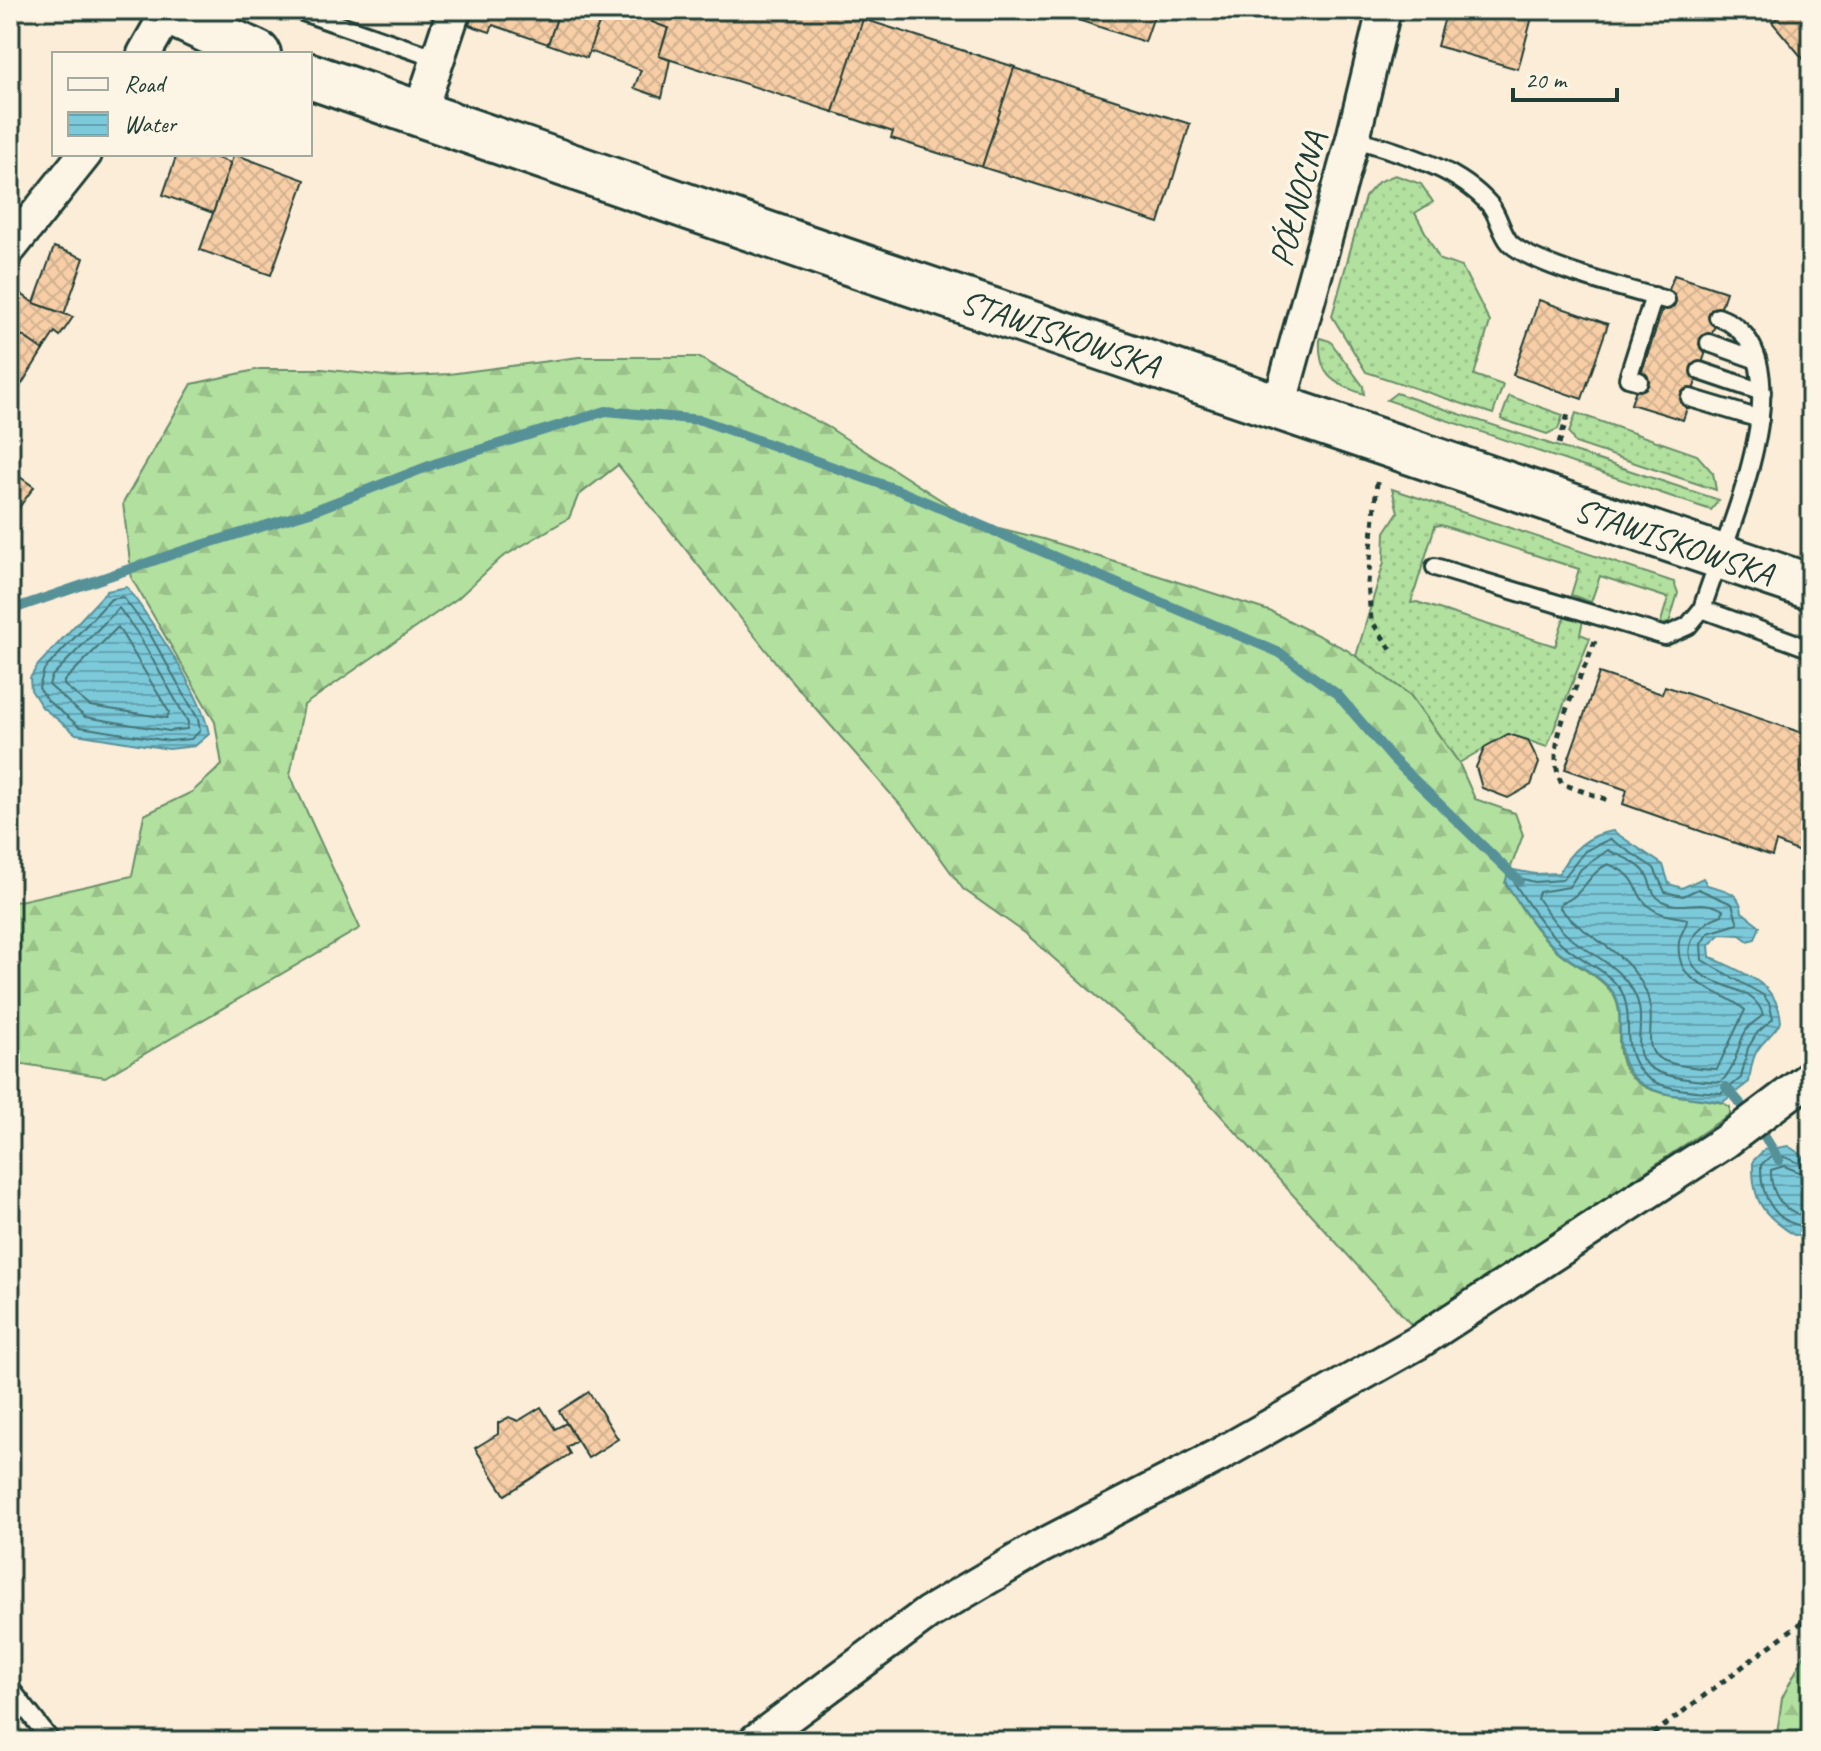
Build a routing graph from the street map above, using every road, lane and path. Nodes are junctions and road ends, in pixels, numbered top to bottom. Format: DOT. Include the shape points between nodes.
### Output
graph roads {
  1 [pos="297,10"];
  2 [pos="454,10"];
  3 [pos="1384,10"];
  4 [pos="178,13"];
  5 [pos="146,52"];
  6 [pos="254,52"];
  7 [pos="438,59"];
  8 [pos="312,77"];
  9 [pos="419,115"];
  10 [pos="1353,138"];
  11 [pos="83,156"];
  12 [pos="10,248"];
  13 [pos="1718,317"];
  14 [pos="1709,343"];
  15 [pos="1757,360"];
  16 [pos="1700,371"];
  17 [pos="1639,381"];
  18 [pos="1762,392"];
  19 [pos="1690,398"];
  20 [pos="1279,406"];
  21 [pos="1569,411"];
  22 [pos="1760,419"];
  23 [pos="1382,442"];
  24 [pos="1559,444"];
  25 [pos="1718,556"];
  26 [pos="1435,567"];
  27 [pos="1811,587"];
  28 [pos="1702,609"];
  29 [pos="1592,649"];
  30 [pos="1811,649"];
  31 [pos="1392,651"];
  32 [pos="1611,801"];
  33 [pos="1811,1077"];
  34 [pos="1811,1615"];
  35 [pos="10,1688"];
  36 [pos="51,1741"];
  37 [pos="755,1741"];
  38 [pos="1644,1741"];
  1 -- 7 [label="lane"];
  2 -- 7 [label="street"];
  3 -- 10 [label="street, PÓŁNOCNA"];
  4 -- 5 [label="street"];
  4 -- 6 [label="main road"];
  7 -- 9 [label="street"];
  8 -- 9 [label="main road, STAWISKOWSKA"];
  9 -- 20 [label="main road, STAWISKOWSKA"];
  10 -- 17 [label="lane" via="1440,168 1462,181 1491,206 1510,243 1555,266 1660,298 1628,378"];
  10 -- 20 [label="street, PÓŁNOCNA"];
  11 -- 12 [label="street"];
  13 -- 15 [label="lane" via="1737,324"];
  14 -- 15 [label="lane"];
  15 -- 18 [label="lane"];
  16 -- 18 [label="lane"];
  18 -- 22 [label="lane"];
  19 -- 22 [label="lane"];
  20 -- 23 [label="main road, STAWISKOWSKA"];
  21 -- 24 [label="path"];
  22 -- 25 [label="lane"];
  23 -- 25 [label="main road, STAWISKOWSKA"];
  23 -- 31 [label="path" via="1368,583 1371,620"];
  25 -- 27 [label="main road, STAWISKOWSKA"];
  25 -- 28 [label="lane"];
  26 -- 28 [label="lane" via="1665,636 1688,626"];
  28 -- 30 [label="lane"];
  29 -- 32 [label="path" via="1555,745 1555,770 1562,784"];
  33 -- 37 [label="street" via="1726,1141 1417,1343 928,1613"];
  34 -- 38 [label="path"];
  35 -- 36 [label="lane"];
}
